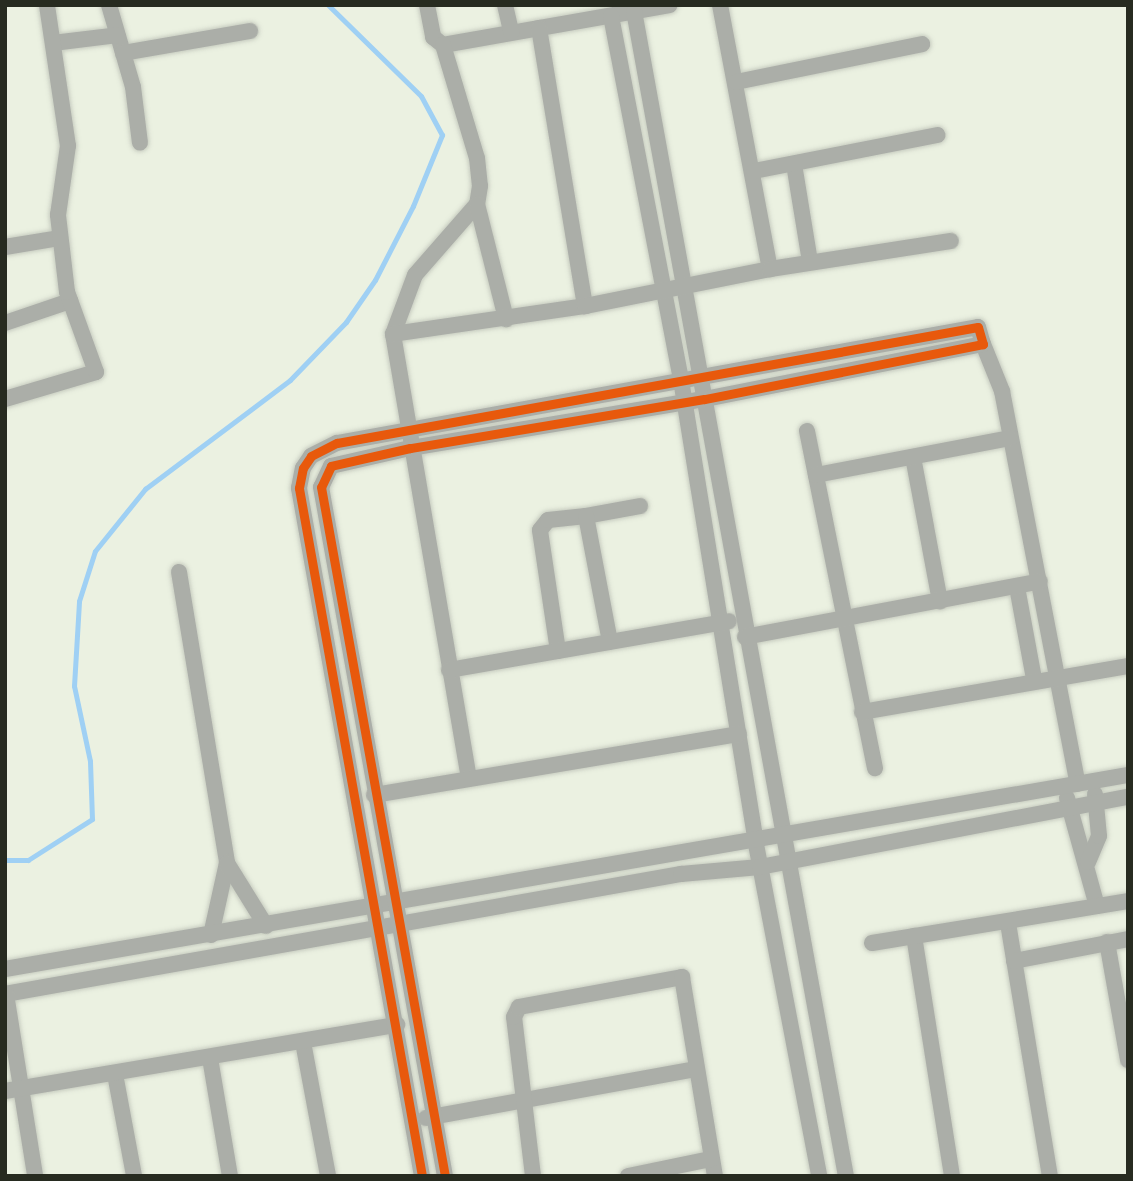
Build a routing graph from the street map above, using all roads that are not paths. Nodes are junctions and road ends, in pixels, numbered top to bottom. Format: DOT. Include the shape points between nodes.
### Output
graph roads {
  1 [pos="47,5"];
  2 [pos="109,5"];
  3 [pos="426,5"];
  4 [pos="505,5"];
  5 [pos="720,5"];
  6 [pos="666,6"];
  7 [pos="634,11"];
  8 [pos="589,12"];
  9 [pos="611,16"];
  10 [pos="539,28"];
  11 [pos="250,32"];
  12 [pos="510,32"];
  13 [pos="118,35"];
  14 [pos="53,43"];
  15 [pos="922,44"];
  16 [pos="443,45"];
  17 [pos="123,53"];
  18 [pos="736,82"];
  19 [pos="937,135"];
  20 [pos="140,142"];
  21 [pos="794,164"];
  22 [pos="754,171"];
  23 [pos="477,204"];
  24 [pos="60,238"];
  25 [pos="951,241"];
  26 [pos="5,247"];
  27 [pos="810,262"];
  28 [pos="770,269"];
  29 [pos="682,287"];
  30 [pos="662,291"];
  31 [pos="70,301"];
  32 [pos="585,306"];
  33 [pos="506,319"];
  34 [pos="5,323"];
  35 [pos="393,334"];
  36 [pos="983,344"];
  37 [pos="693,390"];
  38 [pos="5,399"];
  39 [pos="407,429"];
  40 [pos="807,431"];
  41 [pos="1010,438"];
  42 [pos="410,448"];
  43 [pos="913,457"];
  44 [pos="816,475"];
  45 [pos="640,506"];
  46 [pos="586,516"];
  47 [pos="179,572"];
  48 [pos="1040,582"];
  49 [pos="1017,587"];
  50 [pos="940,601"];
  51 [pos="842,618"];
  52 [pos="732,621"];
  53 [pos="745,637"];
  54 [pos="610,642"];
  55 [pos="558,651"];
  56 [pos="1128,666"];
  57 [pos="449,670"];
  58 [pos="1057,676"];
  59 [pos="1034,680"];
  60 [pos="862,712"];
  61 [pos="739,734"];
  62 [pos="875,768"];
  63 [pos="1128,775"];
  64 [pos="469,779"];
  65 [pos="1078,784"];
  66 [pos="373,795"];
  67 [pos="1128,797"];
  68 [pos="1097,803"];
  69 [pos="1069,808"];
  70 [pos="769,837"];
  71 [pos="1088,862"];
  72 [pos="227,863"];
  73 [pos="774,864"];
  74 [pos="1128,901"];
  75 [pos="396,904"];
  76 [pos="1097,906"];
  77 [pos="377,907"];
  78 [pos="1008,923"];
  79 [pos="399,925"];
  80 [pos="266,926"];
  81 [pos="379,929"];
  82 [pos="211,935"];
  83 [pos="914,936"];
  84 [pos="1128,939"];
  85 [pos="1107,942"];
  86 [pos="872,943"];
  87 [pos="1014,961"];
  88 [pos="29,965"];
  89 [pos="5,969"];
  90 [pos="32,989"];
  91 [pos="5,994"];
  92 [pos="397,1025"];
  93 [pos="303,1042"];
  94 [pos="210,1058"];
  95 [pos="1128,1060"];
  96 [pos="696,1069"];
  97 [pos="115,1074"];
  98 [pos="12,1090"];
  99 [pos="523,1100"];
  100 [pos="435,1116"];
  101 [pos="413,1120"];
  102 [pos="711,1159"];
  103 [pos="35,1176"];
  104 [pos="134,1176"];
  105 [pos="230,1176"];
  106 [pos="328,1176"];
  107 [pos="422,1176"];
  108 [pos="445,1176"];
  109 [pos="533,1176"];
  110 [pos="628,1176"];
  111 [pos="715,1176"];
  112 [pos="819,1176"];
  113 [pos="846,1176"];
  114 [pos="952,1176"];
  115 [pos="1050,1176"];
  1 -- 14 [label="street"];
  2 -- 13 [label="street"];
  3 -- 16 [label="street" via="433,37"];
  4 -- 12 [label="street"];
  5 -- 18 [label="street"];
  6 -- 7 [label="street"];
  7 -- 9 [label="street"];
  7 -- 29 [label="street"];
  8 -- 9 [label="street"];
  8 -- 10 [label="street"];
  9 -- 30 [label="street"];
  10 -- 12 [label="street"];
  10 -- 32 [label="street"];
  11 -- 17 [label="street"];
  12 -- 16 [label="street"];
  13 -- 14 [label="street"];
  13 -- 17 [label="street"];
  14 -- 24 [label="street" via="68,146 58,215"];
  15 -- 18 [label="street"];
  16 -- 23 [label="street" via="477,158"];
  17 -- 20 [label="street"];
  18 -- 22 [label="street"];
  19 -- 21 [label="street"];
  21 -- 22 [label="street"];
  21 -- 27 [label="street"];
  22 -- 28 [label="street"];
  23 -- 33 [label="street"];
  23 -- 35 [label="street" via="415,275"];
  24 -- 26 [label="street"];
  24 -- 31 [label="street"];
  25 -- 27 [label="street"];
  27 -- 28 [label="street"];
  28 -- 29 [label="street"];
  29 -- 30 [label="street"];
  29 -- 37 [label="street"];
  30 -- 32 [label="street"];
  30 -- 37 [label="street"];
  31 -- 34 [label="street"];
  31 -- 38 [label="street" via="96,372"];
  32 -- 33 [label="street"];
  33 -- 35 [label="street"];
  35 -- 39 [label="street"];
  36 -- 37 [label="street"];
  36 -- 37 [label="street" via="978,327"];
  36 -- 41 [label="street" via="1002,391"];
  37 -- 39 [label="street"];
  37 -- 42 [label="street"];
  37 -- 52 [label="street"];
  37 -- 52 [label="street"];
  39 -- 42 [label="street"];
  39 -- 77 [label="street" via="337,443 311,456 299,488"];
  40 -- 44 [label="street"];
  41 -- 43 [label="street"];
  41 -- 48 [label="street"];
  42 -- 57 [label="street"];
  42 -- 66 [label="street" via="331,466 321,487"];
  43 -- 44 [label="street"];
  43 -- 50 [label="street"];
  44 -- 51 [label="street"];
  45 -- 46 [label="street"];
  46 -- 54 [label="street"];
  46 -- 55 [label="street" via="548,520 540,530"];
  47 -- 72 [label="street"];
  48 -- 49 [label="street"];
  48 -- 58 [label="street"];
  49 -- 50 [label="street"];
  49 -- 59 [label="street"];
  50 -- 51 [label="street"];
  51 -- 53 [label="street"];
  51 -- 60 [label="street"];
  52 -- 53 [label="street"];
  52 -- 54 [label="street"];
  52 -- 61 [label="street"];
  53 -- 70 [label="street"];
  54 -- 55 [label="street"];
  55 -- 57 [label="street"];
  56 -- 58 [label="street"];
  57 -- 64 [label="street"];
  58 -- 59 [label="street"];
  58 -- 65 [label="street"];
  59 -- 60 [label="street"];
  60 -- 62 [label="street"];
  61 -- 64 [label="street"];
  61 -- 70 [label="street"];
  63 -- 65 [label="street"];
  64 -- 66 [label="street"];
  65 -- 68 [label="street"];
  65 -- 69 [label="street"];
  65 -- 70 [label="street"];
  66 -- 75 [label="street"];
  67 -- 68 [label="street"];
  68 -- 69 [label="street"];
  68 -- 71 [label="street" via="1100,836"];
  69 -- 71 [label="street" via="1076,840"];
  69 -- 73 [label="street"];
  70 -- 73 [label="street"];
  70 -- 73 [label="street"];
  70 -- 75 [label="street"];
  71 -- 76 [label="street"];
  72 -- 80 [label="street"];
  72 -- 82 [label="street"];
  73 -- 79 [label="street" via="681,874"];
  73 -- 112 [label="street"];
  73 -- 113 [label="street"];
  74 -- 76 [label="street"];
  75 -- 77 [label="street"];
  75 -- 79 [label="street"];
  76 -- 78 [label="street"];
  77 -- 80 [label="street"];
  77 -- 81 [label="street"];
  78 -- 83 [label="street"];
  78 -- 87 [label="street"];
  79 -- 81 [label="street"];
  79 -- 100 [label="street"];
  80 -- 82 [label="street"];
  81 -- 90 [label="street"];
  81 -- 92 [label="street"];
  82 -- 88 [label="street"];
  83 -- 86 [label="street"];
  83 -- 114 [label="street"];
  84 -- 85 [label="street"];
  85 -- 87 [label="street"];
  85 -- 95 [label="street"];
  87 -- 115 [label="street"];
  88 -- 89 [label="street"];
  88 -- 90 [label="street"];
  90 -- 91 [label="street"];
  91 -- 98 [label="street"];
  92 -- 93 [label="street"];
  92 -- 101 [label="street"];
  93 -- 94 [label="street"];
  93 -- 106 [label="street"];
  94 -- 97 [label="street"];
  94 -- 105 [label="street"];
  96 -- 99 [label="street"];
  96 -- 99 [label="street" via="682,977 526,1004 514,1017"];
  96 -- 102 [label="street"];
  97 -- 98 [label="street"];
  97 -- 104 [label="street"];
  98 -- 103 [label="street"];
  99 -- 100 [label="street"];
  99 -- 109 [label="street"];
  100 -- 101 [label="street"];
  100 -- 108 [label="street"];
  101 -- 107 [label="street"];
  102 -- 110 [label="street"];
  102 -- 111 [label="street"];
}
